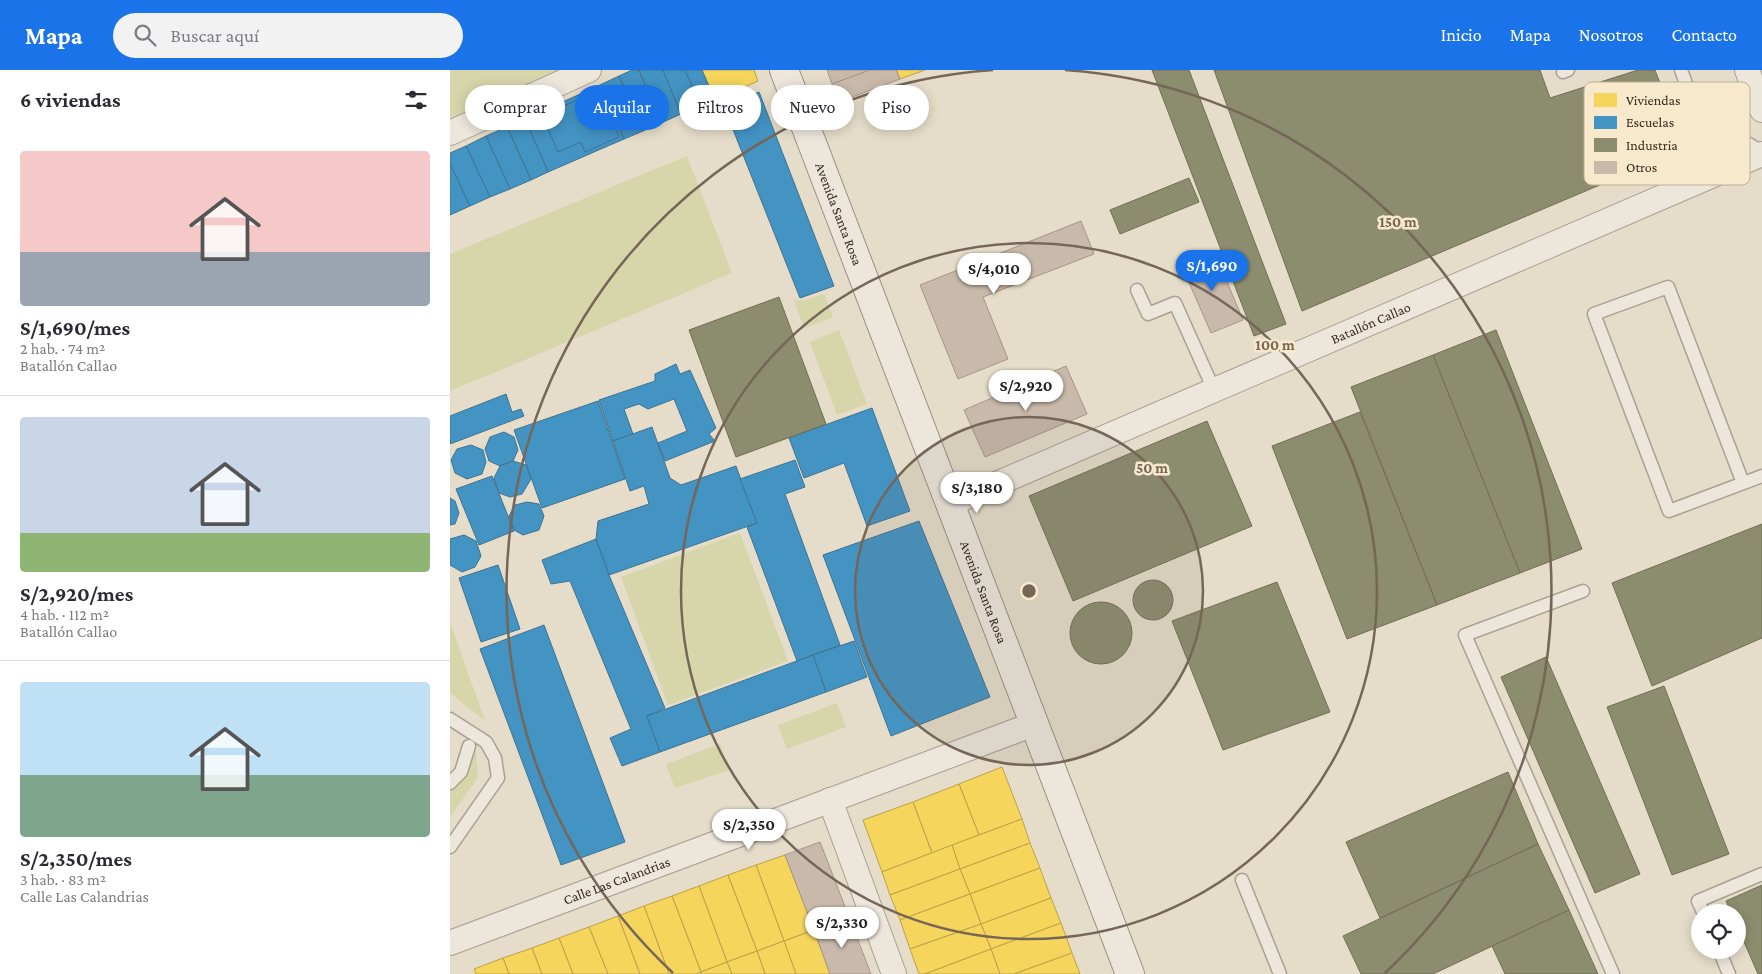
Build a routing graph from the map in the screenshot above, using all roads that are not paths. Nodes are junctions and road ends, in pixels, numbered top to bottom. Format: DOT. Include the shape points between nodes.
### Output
graph roads {
  1 [pos="784,70"];
  2 [pos="1681,70"];
  3 [pos="1747,70"];
  4 [pos="585,71"];
  5 [pos="1685,82"];
  6 [pos="1762,110"];
  7 [pos="450,133"];
  8 [pos="1750,146"];
  9 [pos="1762,153"];
  10 [pos="1750,158"];
  11 [pos="1688,185"];
  12 [pos="1137,290"];
  13 [pos="1214,390"];
  14 [pos="1762,476"];
  15 [pos="1742,483"];
  16 [pos="950,504"];
  17 [pos="1582,591"];
  18 [pos="450,719"];
  19 [pos="1034,724"];
  20 [pos="469,746"];
  21 [pos="450,783"];
  22 [pos="830,800"];
  23 [pos="450,847"];
  24 [pos="1762,874"];
  25 [pos="1242,880"];
  26 [pos="1699,904"];
  27 [pos="450,943"];
  28 [pos="1723,959"];
  29 [pos="894,974"];
  30 [pos="1130,974"];
  31 [pos="1280,974"];
  32 [pos="1613,974"];
  33 [pos="1730,974"];
  1 -- 16 [label="street, Avenida Santa Rosa"];
  2 -- 5 [label="lane"];
  3 -- 6 [label="street"];
  4 -- 7 [label="street"];
  8 -- 9 [label="lane"];
  9 -- 10 [label="street, Batallón Callao"];
  11 -- 13 [label="street, Batallón Callao"];
  12 -- 13 [label="lane" via="1148,314 1175,303"];
  13 -- 16 [label="street, Batallón Callao"];
  14 -- 15 [label="lane"];
  15 -- 15 [label="lane" via="1668,287 1594,314 1669,511"];
  16 -- 19 [label="street, Avenida Santa Rosa"];
  17 -- 32 [label="lane" via="1465,636"];
  18 -- 23 [label="lane" via="486,742 495,758 498,778"];
  19 -- 22 [label="street, Calle Las Calandrias"];
  19 -- 30 [label="street, Avenida Santa Rosa"];
  20 -- 21 [label="lane" via="461,772"];
  22 -- 27 [label="street, Calle Las Calandrias"];
  22 -- 29 [label="street"];
  24 -- 26 [label="lane" via="1698,901"];
  25 -- 31 [label="lane"];
  28 -- 33 [label="lane"];
}
